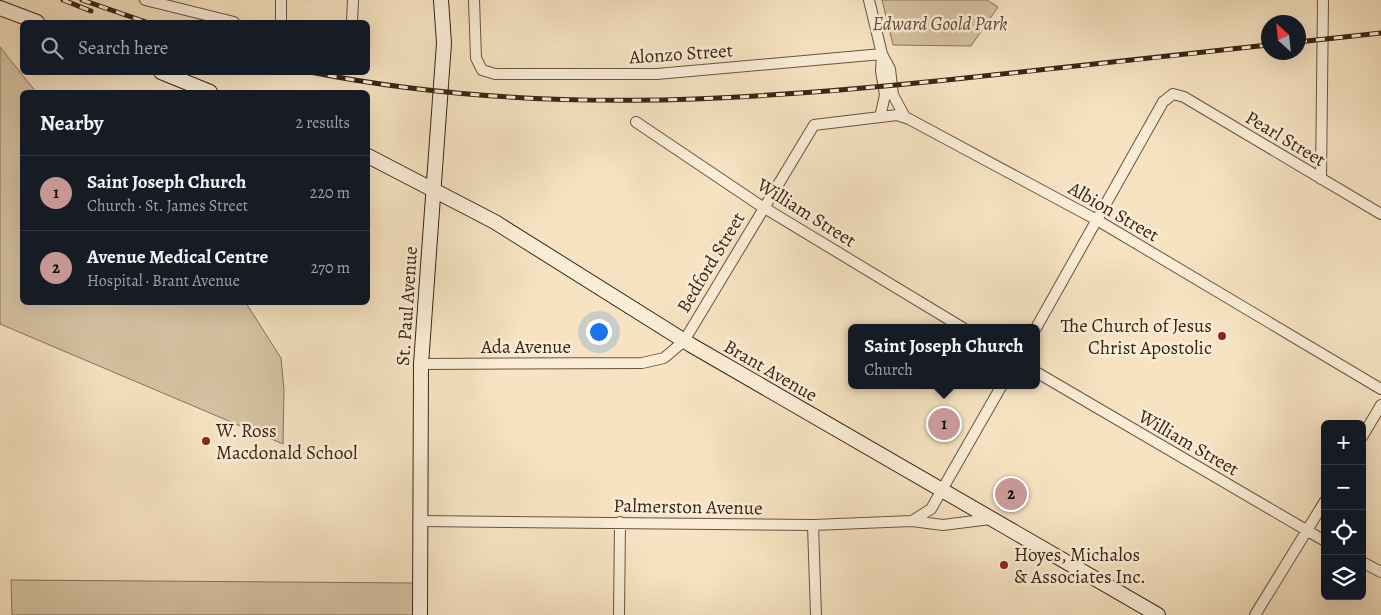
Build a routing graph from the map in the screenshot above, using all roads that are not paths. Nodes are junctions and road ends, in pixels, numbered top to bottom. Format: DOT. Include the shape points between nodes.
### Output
graph roads {
  1 [pos="145,0"];
  2 [pos="281,0"];
  3 [pos="353,0"];
  4 [pos="441,0"];
  5 [pos="474,0"];
  6 [pos="869,0"];
  7 [pos="1324,0"];
  8 [pos="0,8"];
  9 [pos="32,20"];
  10 [pos="226,20"];
  11 [pos="281,20"];
  12 [pos="352,20"];
  13 [pos="882,54"];
  14 [pos="168,75"];
  15 [pos="205,90"];
  16 [pos="880,117"];
  17 [pos="905,117"];
  18 [pos="636,122"];
  19 [pos="814,125"];
  20 [pos="370,157"];
  21 [pos="1321,179"];
  22 [pos="432,188"];
  23 [pos="761,205"];
  24 [pos="1381,214"];
  25 [pos="1097,220"];
  26 [pos="956,324"];
  27 [pos="1038,324"];
  28 [pos="684,341"];
  29 [pos="421,364"];
  30 [pos="1040,374"];
  31 [pos="1000,389"];
  32 [pos="1381,389"];
  33 [pos="1381,405"];
  34 [pos="1366,430"];
  35 [pos="941,491"];
  36 [pos="1321,508"];
  37 [pos="990,520"];
  38 [pos="420,521"];
  39 [pos="912,521"];
  40 [pos="620,522"];
  41 [pos="813,525"];
  42 [pos="1307,531"];
  43 [pos="1321,539"];
  44 [pos="1366,564"];
  45 [pos="1381,572"];
  46 [pos="420,615"];
  47 [pos="619,615"];
  48 [pos="816,615"];
  49 [pos="1158,615"];
  50 [pos="1255,615"];
  1 -- 10 [label="street"];
  2 -- 11 [label="street"];
  3 -- 12 [label="street"];
  4 -- 22 [label="main road, St. Paul Avenue" via="444,44"];
  5 -- 13 [label="street, Alonzo Street" via="476,58 482,70 494,74 657,74"];
  6 -- 13 [label="street"];
  7 -- 21 [label="street"];
  8 -- 9 [label="main road"];
  13 -- 16 [label="street" via="885,95"];
  13 -- 17 [label="street" via="890,69 893,95"];
  14 -- 15 [label="main road"];
  16 -- 17 [label="street, Albion Street"];
  16 -- 19 [label="street, Albion Street"];
  17 -- 25 [label="street, Albion Street"];
  18 -- 23 [label="street, William Street"];
  19 -- 23 [label="street, Bedford Street"];
  20 -- 22 [label="main road, Brant Avenue"];
  21 -- 24 [label="street, Pearl Street"];
  21 -- 25 [label="street, Pearl Street" via="1184,97 1173,94 1163,102"];
  22 -- 28 [label="main road, Brant Avenue" via="495,222"];
  22 -- 29 [label="main road, St. Paul Avenue"];
  23 -- 26 [label="street, William Street"];
  23 -- 28 [label="street, Bedford Street"];
  25 -- 27 [label="street"];
  25 -- 32 [label="street, Albion Street"];
  28 -- 29 [label="street, Ada Avenue" via="664,358 642,363"];
  28 -- 35 [label="main road, Brant Avenue"];
  29 -- 38 [label="main road, St. Paul Avenue"];
  30 -- 42 [label="street, William Street"];
  31 -- 35 [label="street"];
  33 -- 34 [label="street"];
  35 -- 37 [label="main road, Brant Avenue"];
  35 -- 39 [label="street" via="931,510"];
  36 -- 42 [label="street"];
  37 -- 39 [label="street, Palmerston Avenue" via="943,525"];
  37 -- 49 [label="main road, Brant Avenue"];
  38 -- 40 [label="street, Palmerston Avenue"];
  38 -- 46 [label="main road, St. Paul Avenue"];
  39 -- 41 [label="street, Palmerston Avenue"];
  40 -- 41 [label="street, Palmerston Avenue"];
  40 -- 47 [label="street"];
  41 -- 48 [label="street"];
  42 -- 43 [label="street, William Street"];
  42 -- 50 [label="street"];
  44 -- 45 [label="street"];
}
